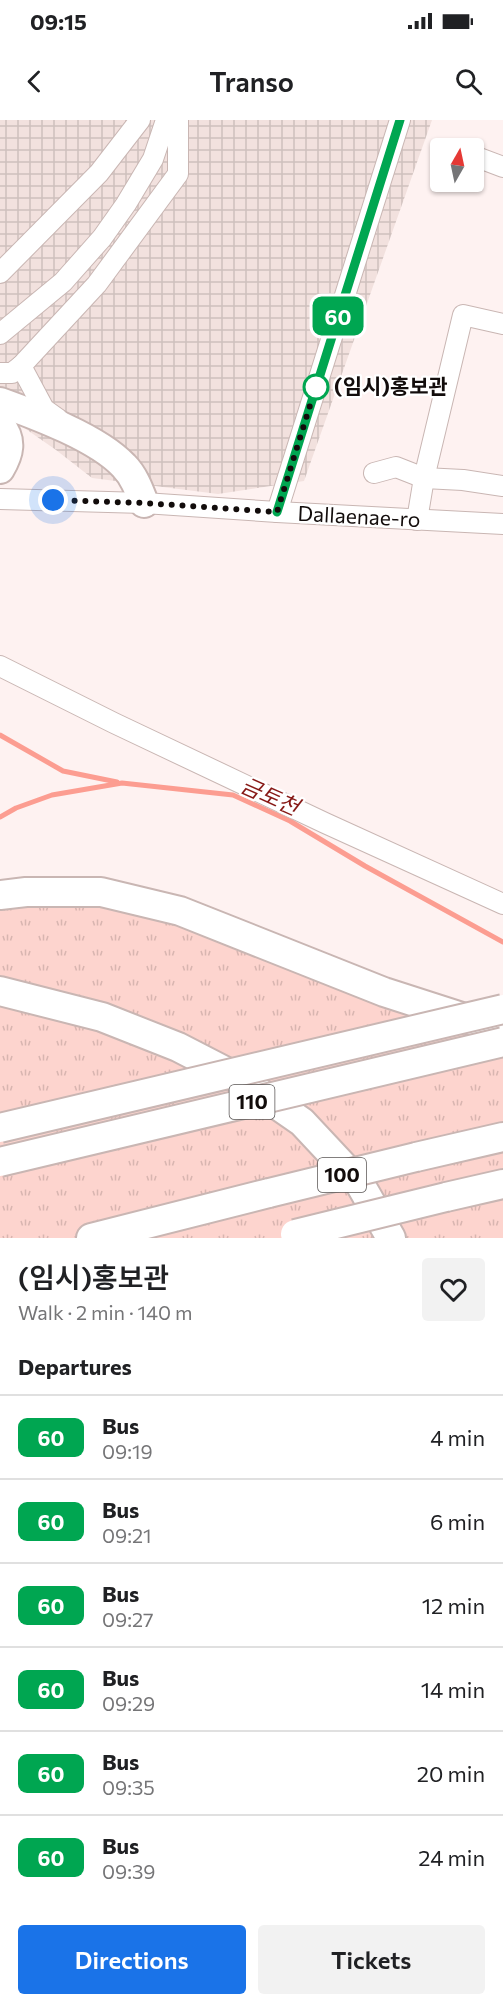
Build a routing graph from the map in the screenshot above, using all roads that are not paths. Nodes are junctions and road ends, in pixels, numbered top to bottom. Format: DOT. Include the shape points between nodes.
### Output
graph roads {
  1 [pos="141,120"];
  2 [pos="166,120"];
  3 [pos="178,120"];
  4 [pos="400,120"];
  5 [pos="484,160"];
  6 [pos="503,167"];
  7 [pos="0,273"];
  8 [pos="503,324"];
  9 [pos="0,334"];
  10 [pos="21,366"];
  11 [pos="0,373"];
  12 [pos="0,402"];
  13 [pos="0,416"];
  14 [pos="0,425"];
  15 [pos="87,440"];
  16 [pos="0,470"];
  17 [pos="374,473"];
  18 [pos="424,478"];
  19 [pos="503,486"];
  20 [pos="0,499"];
  21 [pos="144,503"];
  22 [pos="277,512"];
  23 [pos="417,520"];
  24 [pos="503,524"];
  25 [pos="0,666"];
  26 [pos="0,895"];
  27 [pos="503,904"];
  28 [pos="0,991"];
  29 [pos="503,1009"];
  30 [pos="503,1026"];
  31 [pos="503,1042"];
  32 [pos="0,1128"];
  33 [pos="503,1137"];
  34 [pos="0,1162"];
  35 [pos="503,1184"];
  36 [pos="286,1236"];
  37 [pos="91,1238"];
  38 [pos="391,1238"];
  1 -- 7 [label="street" via="99,173"];
  2 -- 9 [label="street" via="153,159 102,238 63,282"];
  3 -- 10 [label="street" via="177,174 97,284"];
  4 -- 22 [label="street"];
  5 -- 6 [label="street"];
  8 -- 18 [label="street" via="463,315"];
  10 -- 11 [label="street" via="12,373"];
  10 -- 15 [label="street" via="44,409"];
  12 -- 15 [label="highway"];
  13 -- 21 [label="highway" via="108,466"];
  14 -- 16 [label="highway" via="9,446"];
  15 -- 21 [label="highway" via="126,468"];
  17 -- 18 [label="street" via="396,467"];
  18 -- 19 [label="street"];
  18 -- 23 [label="street"];
  20 -- 21 [label="street, Dallaenae-ro"];
  21 -- 22 [label="street, Dallaenae-ro"];
  22 -- 23 [label="street, Dallaenae-ro"];
  23 -- 24 [label="street, Dallaenae-ro"];
  25 -- 27 [label="street" via="315,819"];
  26 -- 30 [label="highway, bridge" via="101,892 180,911 384,992 471,1020"];
  28 -- 38 [label="highway" via="102,1017 178,1047 240,1080 302,1122 360,1184"];
  29 -- 32 [label="highway, 110, bridge"];
  31 -- 34 [label="highway, 110, bridge"];
  33 -- 37 [label="highway, 100, bridge"];
  35 -- 36 [label="highway, 100, bridge"];
}
